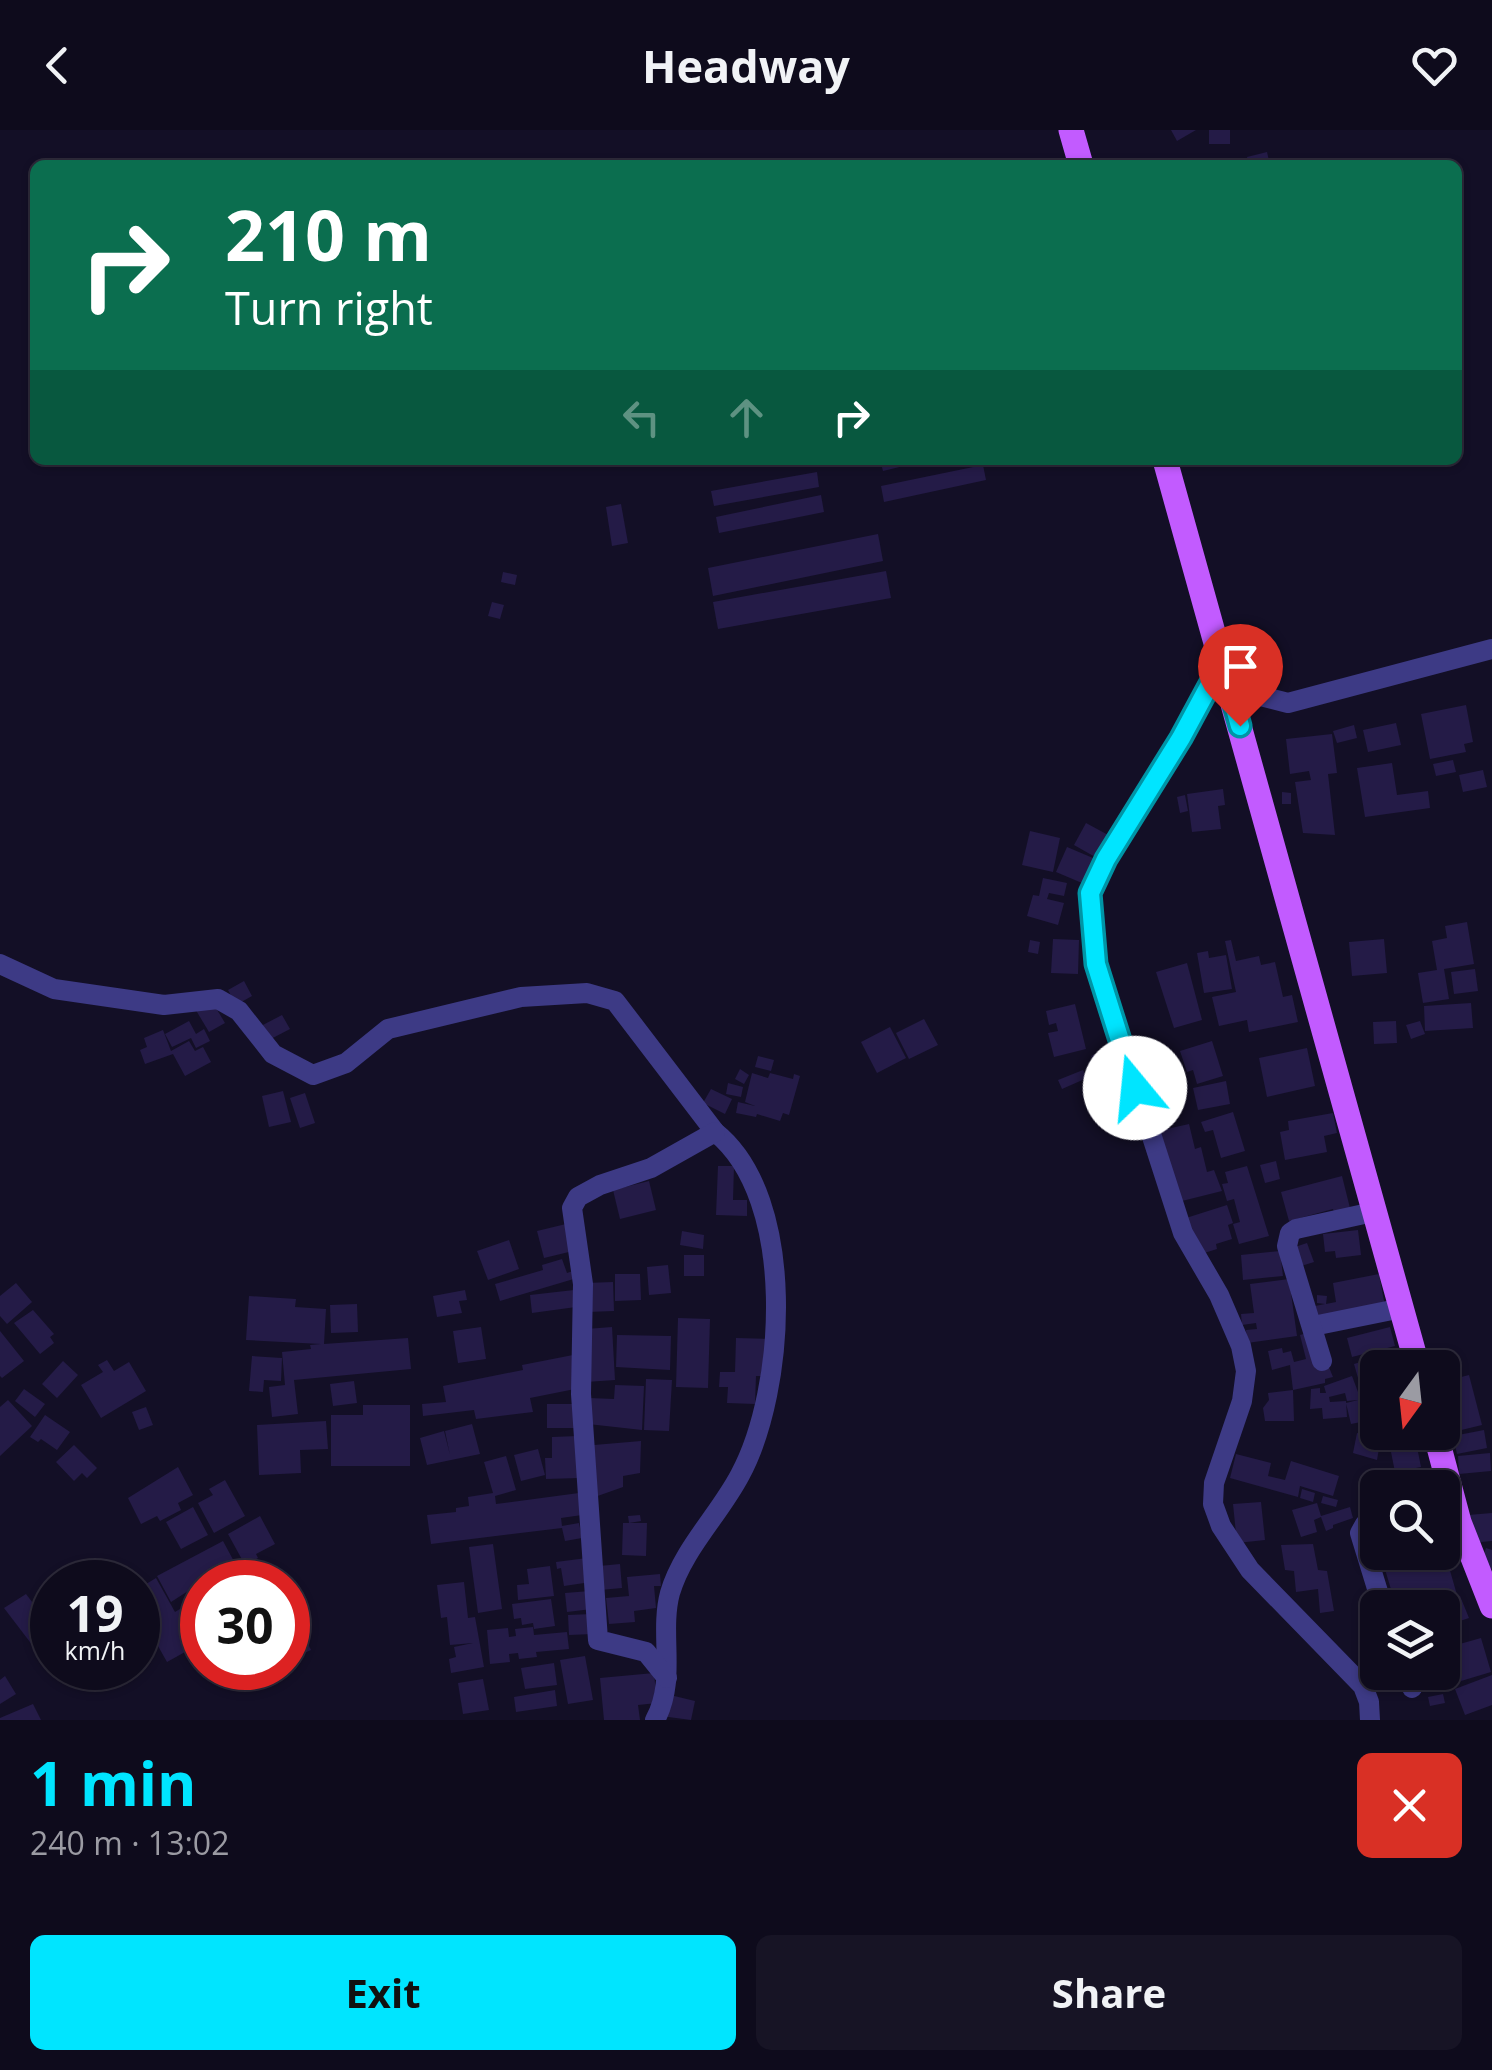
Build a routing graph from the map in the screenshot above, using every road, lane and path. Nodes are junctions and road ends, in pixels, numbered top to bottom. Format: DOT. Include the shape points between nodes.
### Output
graph roads {
  1 [pos="1071,130"];
  2 [pos="1080,160"];
  3 [pos="1166,465"];
  4 [pos="1492,649"];
  5 [pos="1222,662"];
  6 [pos="1229,688"];
  7 [pos="0,964"];
  8 [pos="715,1132"];
  9 [pos="1373,1212"];
  10 [pos="1402,1308"];
  11 [pos="1312,1326"];
  12 [pos="1413,1350"];
  13 [pos="1322,1361"];
  14 [pos="1460,1535"];
  15 [pos="1485,1572"];
  16 [pos="1492,1606"];
  17 [pos="668,1678"];
  18 [pos="656,1720"];
  19 [pos="1370,1720"];
  1 -- 2 [label="main road"];
  3 -- 5 [label="main road"];
  4 -- 6 [label="street" via="1288,703"];
  5 -- 6 [label="main road"];
  5 -- 19 [label="street" via="1090,893 1096,964 1183,1233 1241,1346 1242,1402 1214,1482 1213,1504 1250,1570 1363,1686"];
  6 -- 9 [label="main road"];
  7 -- 8 [label="street" via="54,989 164,1005 218,999 239,1011 272,1054 313,1076 346,1063 388,1029 521,997 587,993 616,1001"];
  8 -- 17 [label="street" via="734,1147 751,1179 768,1232 778,1332 752,1449 681,1564 669,1596"];
  8 -- 17 [label="street" via="651,1168 589,1191 572,1208 583,1284 581,1394 598,1640 646,1652"];
  9 -- 10 [label="main road"];
  9 -- 11 [label="street" via="1290,1233 1287,1246"];
  10 -- 11 [label="street"];
  10 -- 12 [label="main road"];
  11 -- 13 [label="street"];
  14 -- 15 [label="main road"];
  15 -- 16 [label="main road"];
  17 -- 18 [label="street"];
}
